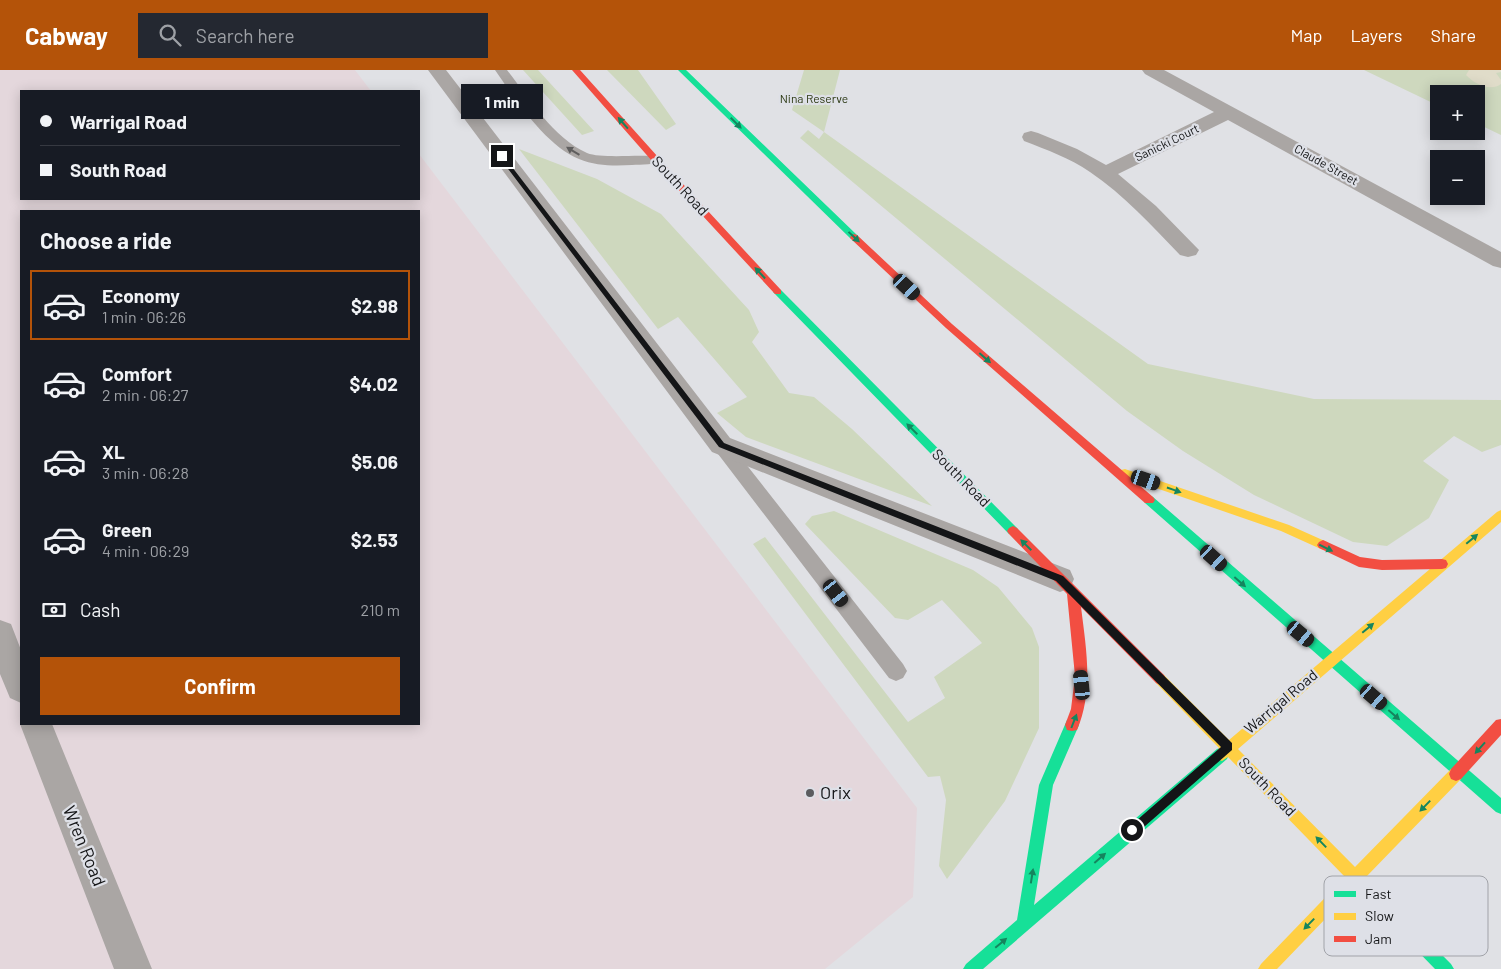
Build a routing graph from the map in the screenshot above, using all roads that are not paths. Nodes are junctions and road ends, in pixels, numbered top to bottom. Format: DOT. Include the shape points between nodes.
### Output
graph roads {
  1 [pos="437,70"];
  2 [pos="501,70"];
  3 [pos="576,70"];
  4 [pos="682,70"];
  5 [pos="1150,70"];
  6 [pos="1229,112"];
  7 [pos="1030,137"];
  8 [pos="655,159"];
  9 [pos="1105,173"];
  10 [pos="1188,250"];
  11 [pos="1501,261"];
  12 [pos="721,445"];
  13 [pos="1112,469"];
  14 [pos="1501,515"];
  15 [pos="1442,564"];
  16 [pos="1066,585"];
  17 [pos="0,634"];
  18 [pos="1331,660"];
  19 [pos="896,671"];
  20 [pos="20,685"];
  21 [pos="36,725"];
  22 [pos="1501,725"];
  23 [pos="1228,747"];
  24 [pos="1459,771"];
  25 [pos="1501,808"];
  26 [pos="1356,876"];
  27 [pos="1324,909"];
  28 [pos="1024,924"];
  29 [pos="1433,956"];
  30 [pos="133,969"];
  31 [pos="971,969"];
  32 [pos="1266,969"];
  33 [pos="1446,969"];
  1 -- 12 [label="street"];
  8 -- 2 [label="lane, one-way" via="598,160 571,150 557,139"];
  8 -- 3 [label="highway, South Road, one-way"];
  4 -- 13 [label="highway, one-way" via="818,204 949,326"];
  5 -- 6 [label="street, Claude Street"];
  6 -- 9 [label="street, Sanicki Court"];
  6 -- 11 [label="street, Claude Street"];
  7 -- 9 [label="street" via="1069,152"];
  16 -- 8 [label="highway, South Road, one-way" via="794,309"];
  9 -- 10 [label="street"];
  12 -- 16 [label="street"];
  12 -- 19 [label="lane"];
  13 -- 15 [label="highway, one-way" via="1285,528 1359,562"];
  13 -- 18 [label="highway, one-way"];
  15 -- 14 [label="highway, Warrigal Road, one-way"];
  18 -- 15 [label="highway, Warrigal Road, one-way"];
  16 -- 23 [label="highway, South Road"];
  28 -- 16 [label="highway, one-way" via="1046,785 1077,714 1082,685"];
  17 -- 20 [label="street"];
  18 -- 23 [label="highway, Warrigal Road"];
  18 -- 24 [label="highway, one-way"];
  21 -- 30 [label="street, Wren Road"];
  22 -- 24 [label="highway, one-way"];
  26 -- 23 [label="highway, South Road, one-way"];
  28 -- 23 [label="highway, Warrigal Road, one-way"];
  24 -- 25 [label="highway"];
  24 -- 26 [label="highway, one-way"];
  27 -- 32 [label="highway, one-way"];
  31 -- 28 [label="highway, Warrigal Road, one-way"];
  29 -- 33 [label="highway, South Road"];
}
